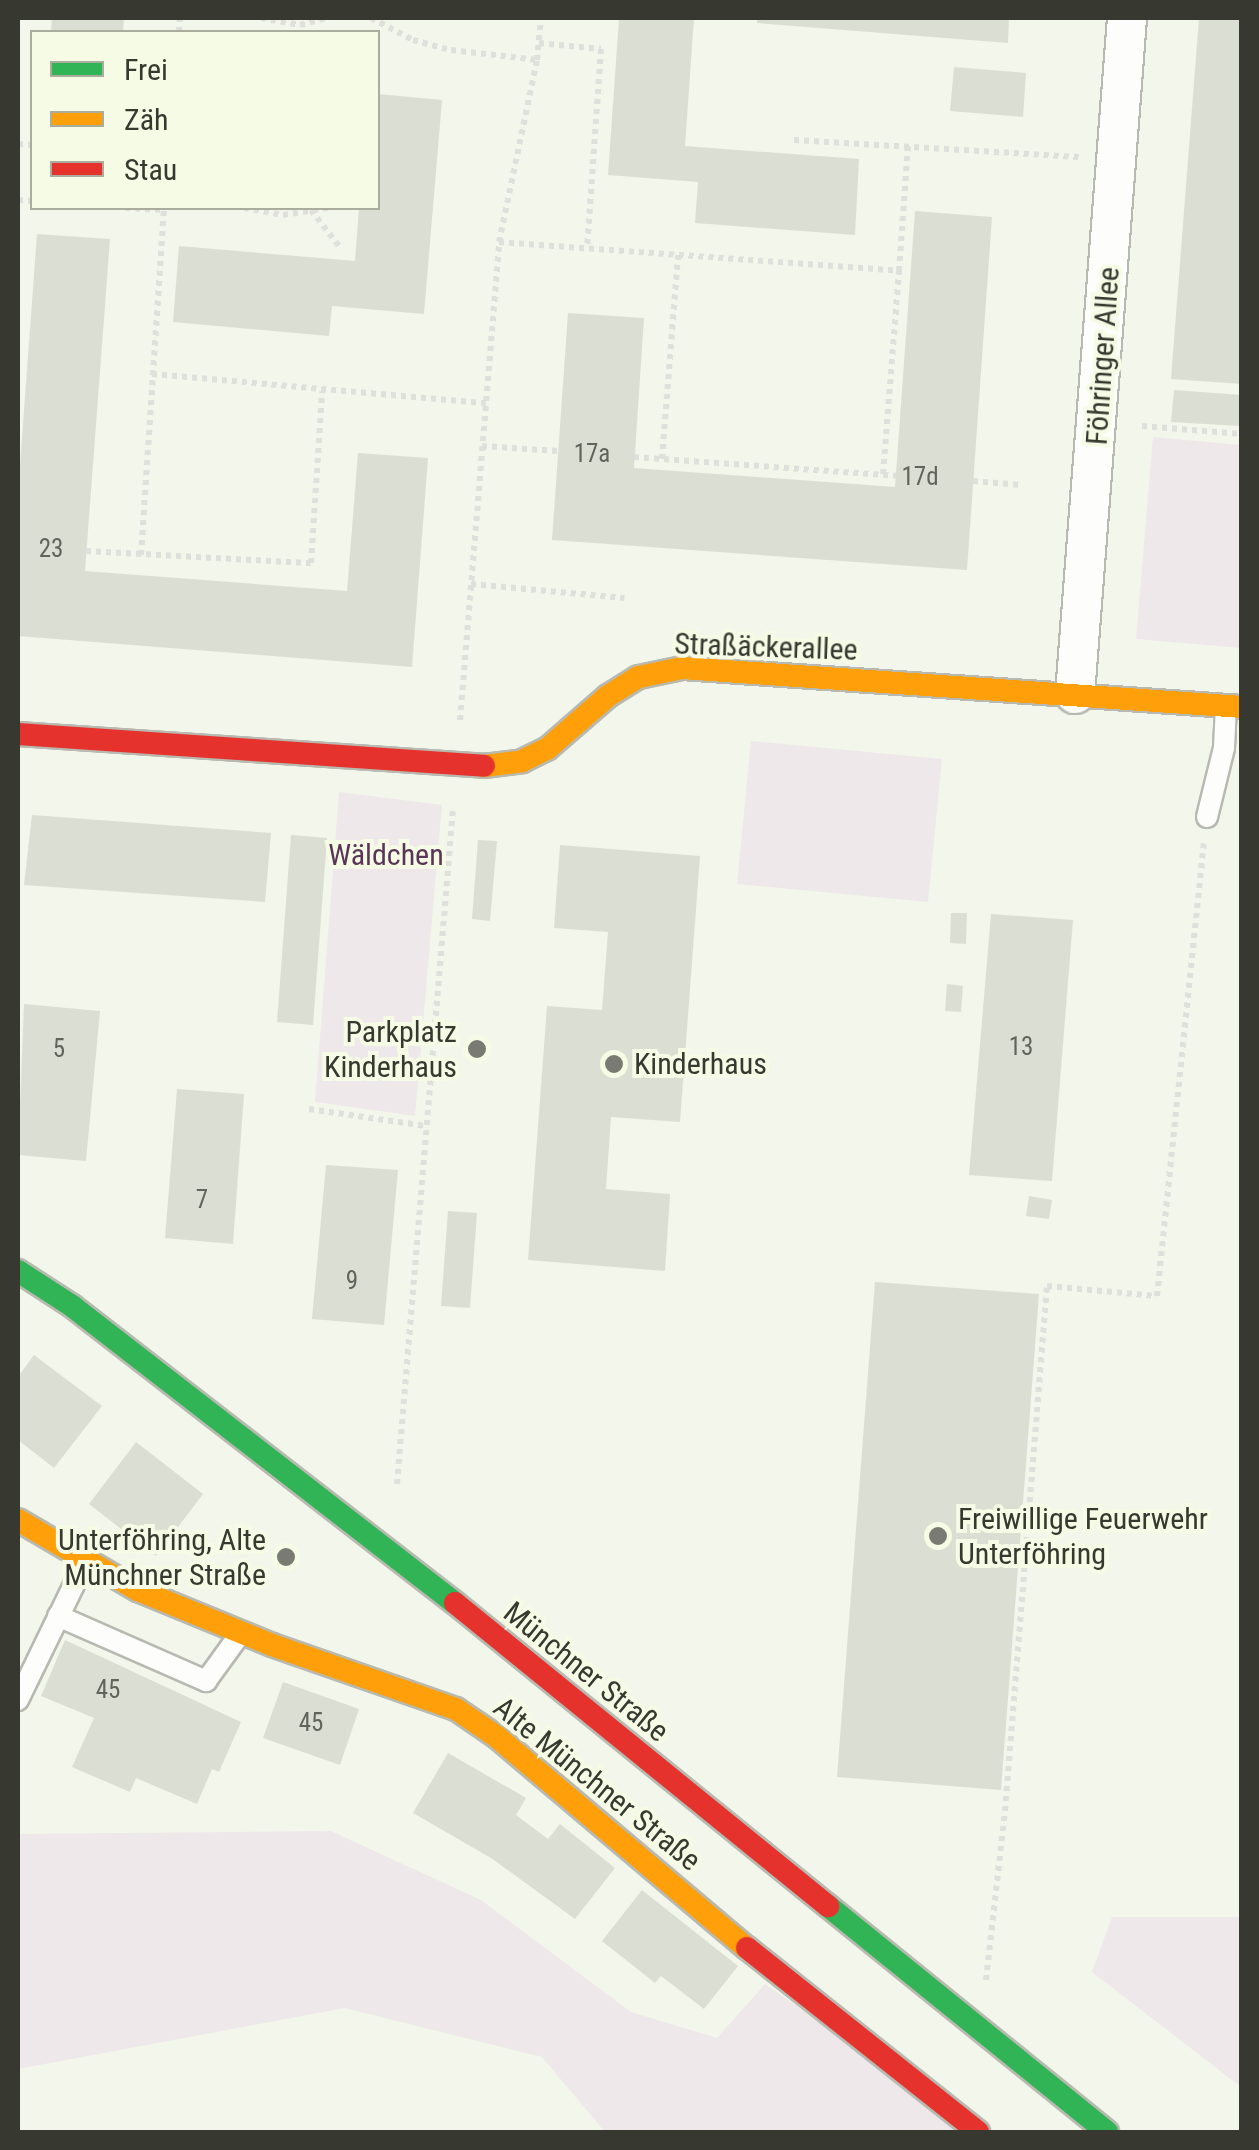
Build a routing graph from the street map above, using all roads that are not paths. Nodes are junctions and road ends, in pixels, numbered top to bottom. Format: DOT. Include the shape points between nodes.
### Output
graph roads {
  1 [pos="1127,18"];
  2 [pos="1075,694"];
  3 [pos="1234,706"];
  4 [pos="18,734"];
  5 [pos="1207,817"];
  6 [pos="18,1271"];
  7 [pos="18,1520"];
  8 [pos="86,1560"];
  9 [pos="58,1616"];
  10 [pos="241,1632"];
  11 [pos="18,1700"];
  12 [pos="978,2132"];
  13 [pos="1107,2132"];
  1 -- 2 [label="street, Föhringer Allee"];
  2 -- 3 [label="street, Straßäckerallee"];
  2 -- 4 [label="street, Straßäckerallee" via="682,668 639,677 547,749 494,767"];
  3 -- 5 [label="lane"];
  6 -- 13 [label="street, Münchner Straße" via="420,1576"];
  7 -- 8 [label="street, Alte Münchner Straße"];
  8 -- 9 [label="lane"];
  8 -- 10 [label="street, Alte Münchner Straße" via="138,1590"];
  9 -- 10 [label="lane" via="206,1681"];
  9 -- 11 [label="lane"];
  10 -- 12 [label="street, Alte Münchner Straße" via="456,1709 497,1736 818,2008"];
}
